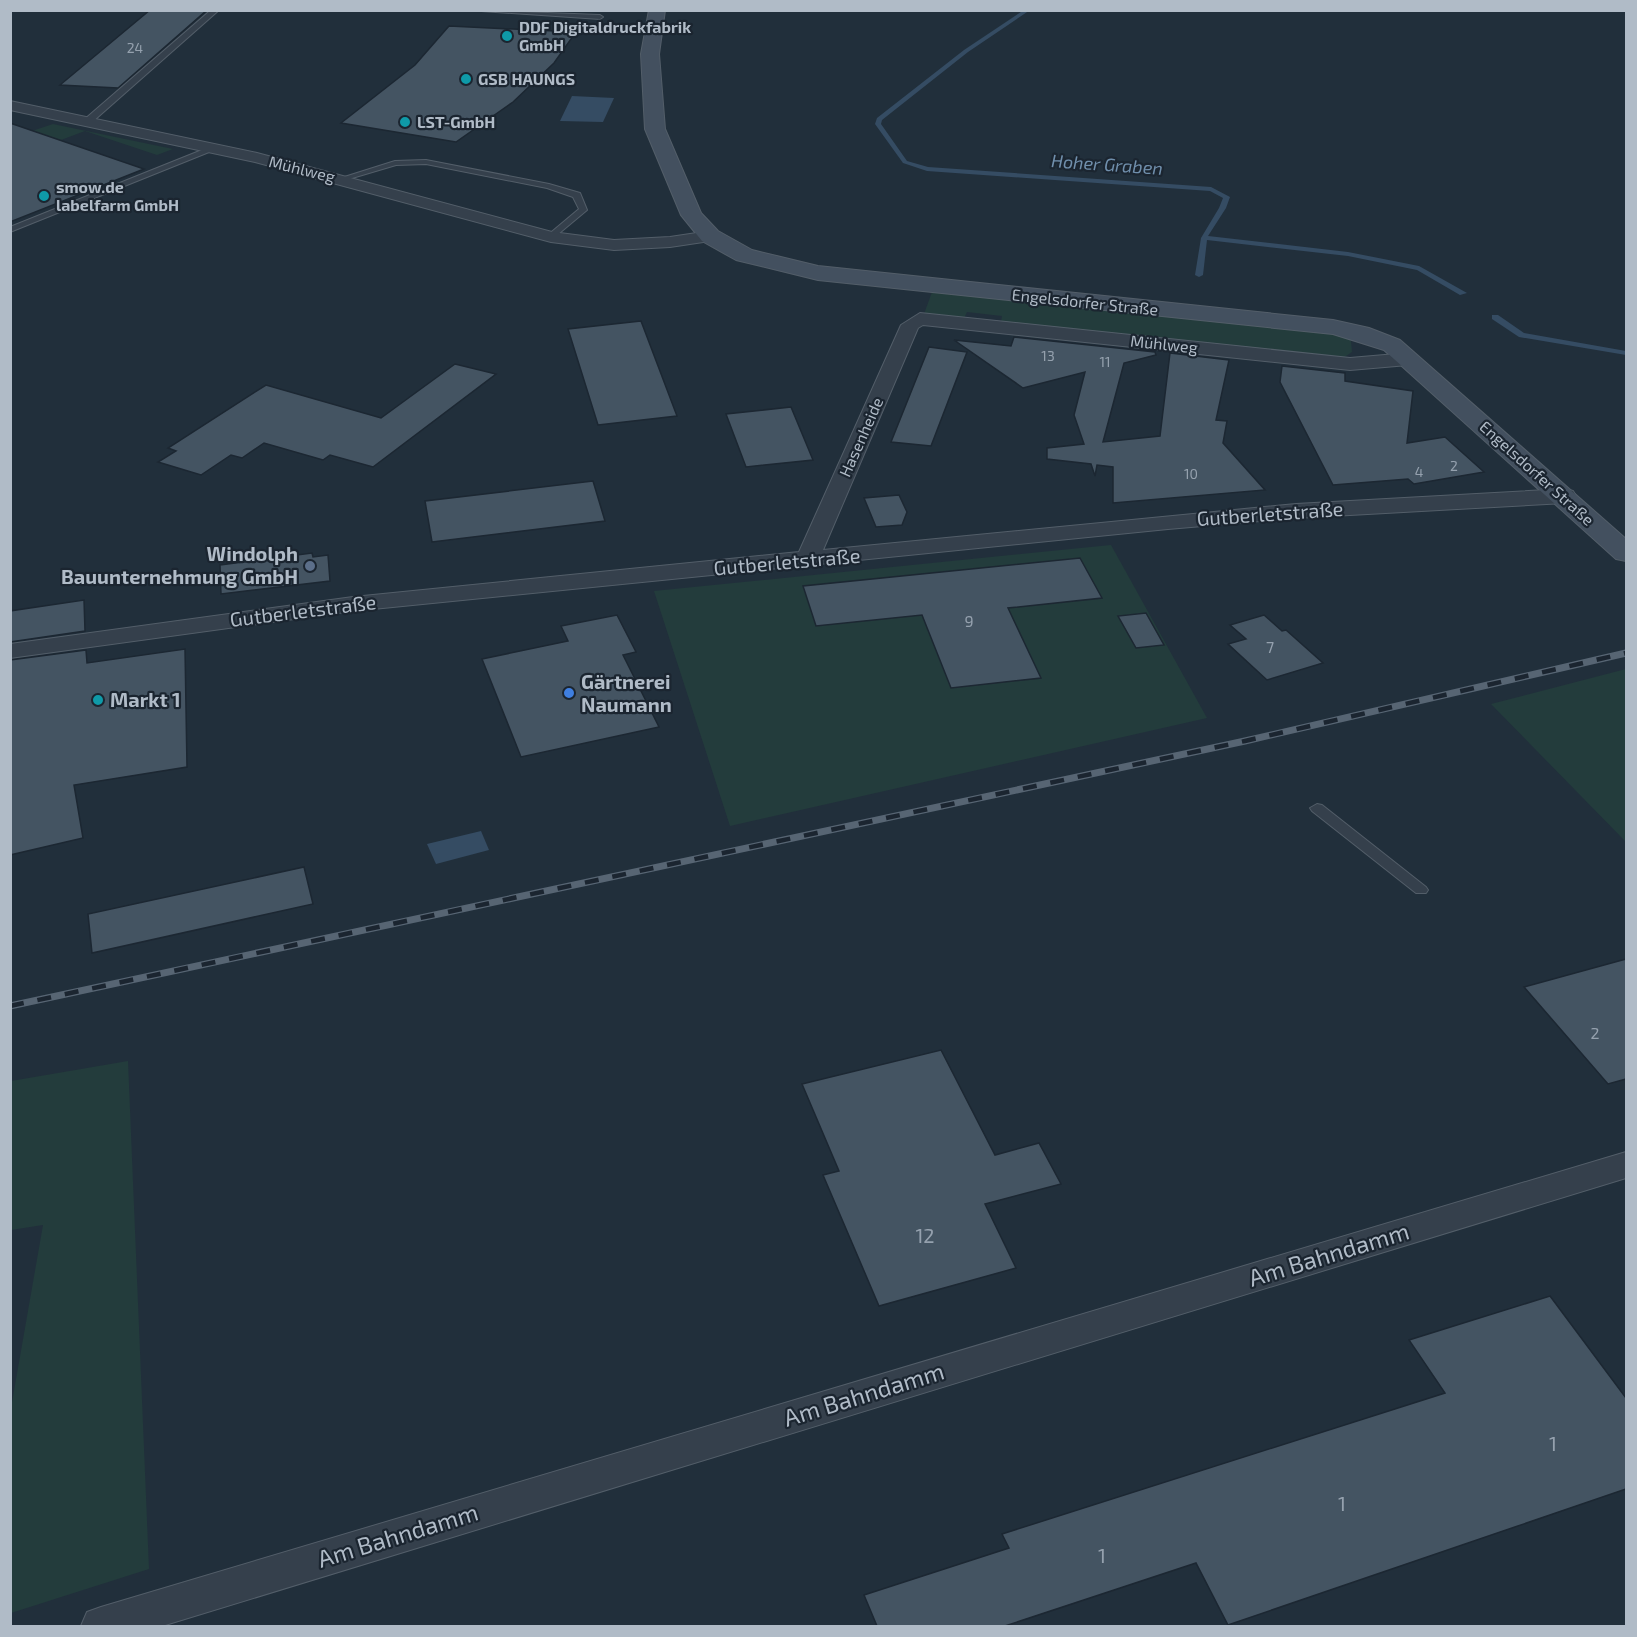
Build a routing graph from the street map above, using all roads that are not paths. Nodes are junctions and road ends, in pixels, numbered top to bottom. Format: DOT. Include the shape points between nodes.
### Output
graph roads {
  1 [pos="216,10"];
  2 [pos="470,10"];
  3 [pos="657,10"];
  4 [pos="600,17"];
  5 [pos="10,105"];
  6 [pos="88,121"];
  7 [pos="215,148"];
  8 [pos="342,179"];
  9 [pos="10,230"];
  10 [pos="705,231"];
  11 [pos="551,237"];
  12 [pos="920,319"];
  13 [pos="1408,359"];
  14 [pos="1565,496"];
  15 [pos="1626,554"];
  16 [pos="807,560"];
  17 [pos="10,651"];
  18 [pos="1317,808"];
  19 [pos="1421,890"];
  20 [pos="1626,1165"];
  21 [pos="101,1626"];
  1 -- 6 [label="lane"];
  2 -- 4 [label="lane"];
  3 -- 10 [label="main road, Engelsdorfer Straße" via="650,54 655,129 691,215"];
  5 -- 6 [label="street, Mühlweg"];
  6 -- 7 [label="street, Mühlweg"];
  7 -- 8 [label="street, Mühlweg"];
  7 -- 9 [label="lane"];
  8 -- 11 [label="street, Mühlweg"];
  8 -- 11 [label="lane" via="395,163 426,162 577,195 583,210"];
  10 -- 11 [label="street, Mühlweg" via="632,245"];
  10 -- 13 [label="main road, Engelsdorfer Straße" via="744,255 810,272 1333,327 1392,345"];
  12 -- 13 [label="street, Mühlweg" via="1350,364"];
  12 -- 16 [label="street, Hasenheide" via="910,325"];
  13 -- 14 [label="main road, Engelsdorfer Straße"];
  14 -- 15 [label="main road, Engelsdorfer Straße"];
  14 -- 16 [label="street, Gutberletstraße" via="1214,518"];
  16 -- 17 [label="street, Gutberletstraße" via="364,603"];
  18 -- 19 [label="lane"];
  20 -- 21 [label="street, Am Bahndamm"];
}
